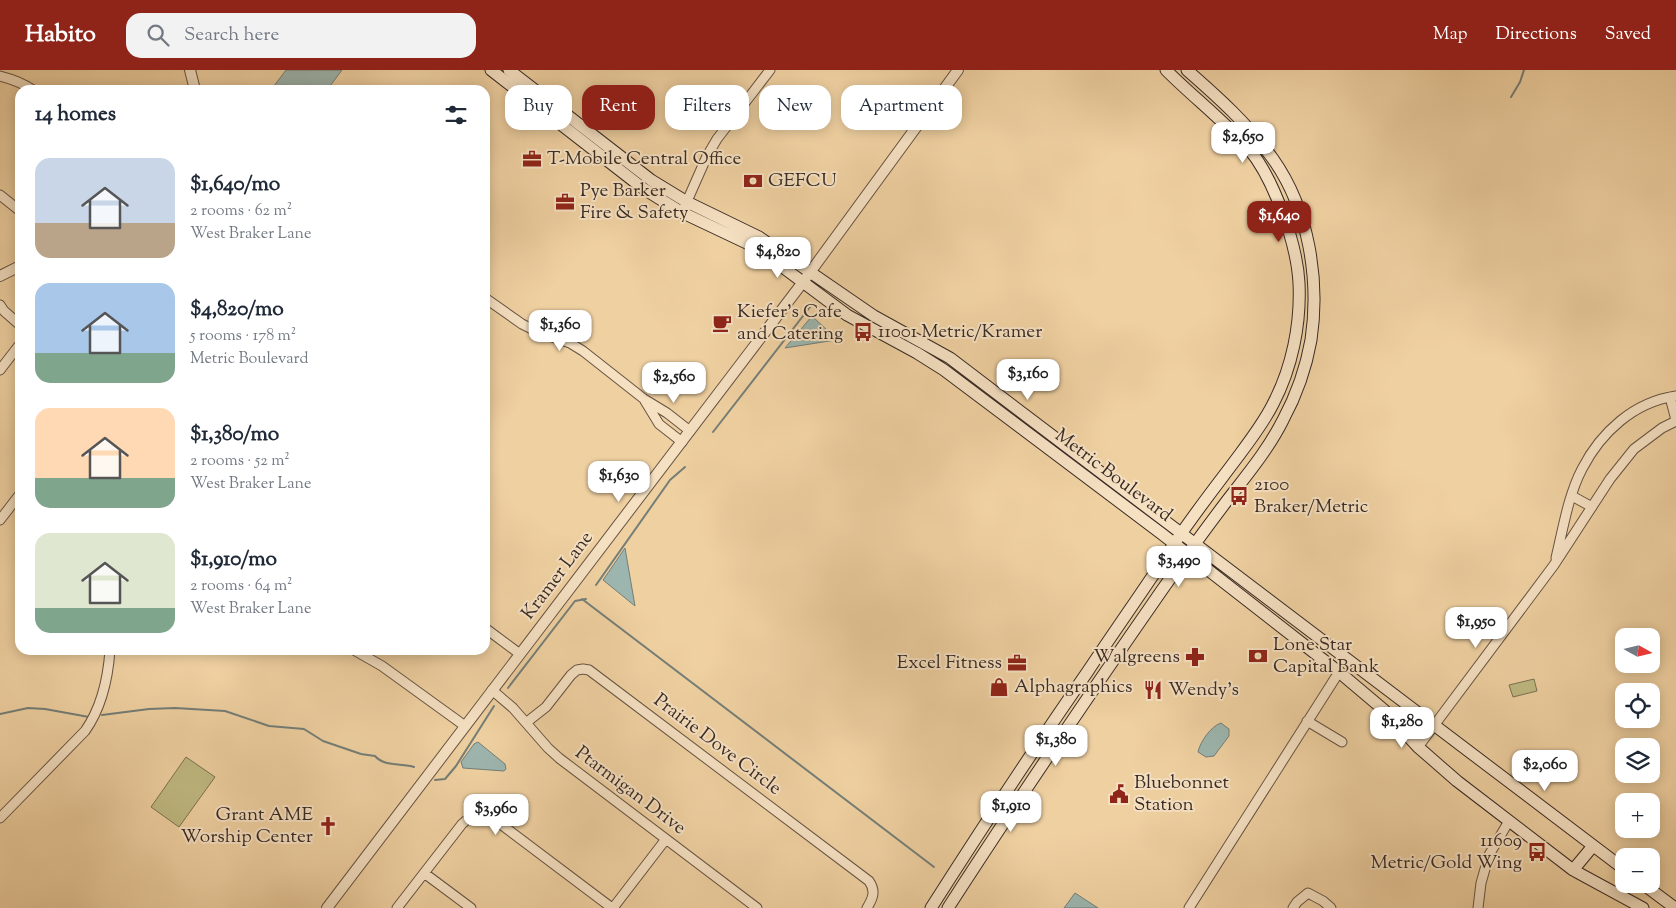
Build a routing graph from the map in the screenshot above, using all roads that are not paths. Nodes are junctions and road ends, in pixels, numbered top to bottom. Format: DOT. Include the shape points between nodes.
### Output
graph roads {
  1 [pos="190,70"];
  2 [pos="491,70"];
  3 [pos="510,70"];
  4 [pos="770,70"];
  5 [pos="958,70"];
  6 [pos="1166,70"];
  7 [pos="1187,70"];
  8 [pos="0,76"];
  9 [pos="24,85"];
  10 [pos="194,85"];
  11 [pos="1212,92"];
  12 [pos="1204,104"];
  13 [pos="0,195"];
  14 [pos="15,207"];
  15 [pos="684,207"];
  16 [pos="1310,255"];
  17 [pos="1296,258"];
  18 [pos="15,268"];
  19 [pos="810,272"];
  20 [pos="1313,272"];
  21 [pos="0,276"];
  22 [pos="1298,276"];
  23 [pos="804,282"];
  24 [pos="490,302"];
  25 [pos="0,305"];
  26 [pos="15,321"];
  27 [pos="15,350"];
  28 [pos="0,370"];
  29 [pos="1673,397"];
  30 [pos="644,398"];
  31 [pos="1005,401"];
  32 [pos="998,410"];
  33 [pos="1676,421"];
  34 [pos="690,431"];
  35 [pos="682,442"];
  36 [pos="1572,496"];
  37 [pos="15,500"];
  38 [pos="1592,506"];
  39 [pos="0,520"];
  40 [pos="1181,534"];
  41 [pos="1173,544"];
  42 [pos="1194,544"];
  43 [pos="1187,554"];
  44 [pos="1554,565"];
  45 [pos="490,632"];
  46 [pos="520,654"];
  47 [pos="110,655"];
  48 [pos="363,655"];
  49 [pos="1090,668"];
  50 [pos="1339,672"];
  51 [pos="1101,678"];
  52 [pos="492,690"];
  53 [pos="1307,721"];
  54 [pos="527,722"];
  55 [pos="1436,725"];
  56 [pos="465,726"];
  57 [pos="1342,742"];
  58 [pos="1418,747"];
  59 [pos="1003,797"];
  60 [pos="1013,806"];
  61 [pos="0,818"];
  62 [pos="1509,821"];
  63 [pos="666,839"];
  64 [pos="1593,846"];
  65 [pos="1615,862"];
  66 [pos="1573,870"];
  67 [pos="424,873"];
  68 [pos="1655,893"];
  69 [pos="327,908"];
  70 [pos="397,908"];
  71 [pos="471,908"];
  72 [pos="613,908"];
  73 [pos="757,908"];
  74 [pos="867,908"];
  75 [pos="931,908"];
  76 [pos="948,908"];
  77 [pos="1190,908"];
  78 [pos="1293,908"];
  79 [pos="1331,908"];
  80 [pos="1478,908"];
  81 [pos="1643,908"];
  82 [pos="1675,908"];
  1 -- 10 [label="street"];
  2 -- 15 [label="main road, Metric Boulevard" via="625,176"];
  3 -- 15 [label="main road, Metric Boulevard"];
  4 -- 15 [label="street" via="717,139"];
  5 -- 19 [label="street, Kramer Lane"];
  6 -- 12 [label="main road"];
  7 -- 11 [label="main road"];
  8 -- 9 [label="street"];
  11 -- 12 [label="main road"];
  11 -- 16 [label="main road" via="1251,129 1275,162 1294,197"];
  12 -- 17 [label="main road" via="1251,152 1270,183 1288,226"];
  13 -- 14 [label="street"];
  15 -- 19 [label="main road, Metric Boulevard" via="759,237"];
  15 -- 23 [label="main road, Metric Boulevard" via="757,248"];
  16 -- 17 [label="main road"];
  16 -- 20 [label="main road"];
  17 -- 22 [label="main road"];
  18 -- 21 [label="street"];
  19 -- 23 [label="street, Kramer Lane"];
  19 -- 31 [label="main road, Metric Boulevard" via="874,316 950,358"];
  20 -- 22 [label="main road"];
  20 -- 42 [label="main road" via="1311,340 1293,398 1269,445"];
  22 -- 40 [label="main road" via="1294,344 1274,403"];
  23 -- 32 [label="main road, Metric Boulevard" via="847,315 917,353"];
  23 -- 34 [label="street, Kramer Lane"];
  24 -- 30 [label="street" via="522,324 583,351"];
  25 -- 26 [label="street"];
  27 -- 28 [label="street"];
  29 -- 33 [label="street"];
  29 -- 36 [label="street" via="1646,405 1623,417 1599,442 1582,470"];
  30 -- 34 [label="street"];
  30 -- 35 [label="street" via="659,424"];
  31 -- 32 [label="main road"];
  31 -- 40 [label="main road, Metric Boulevard"];
  32 -- 41 [label="main road, Metric Boulevard"];
  33 -- 38 [label="street" via="1634,449"];
  34 -- 35 [label="street, Kramer Lane"];
  35 -- 46 [label="street, Kramer Lane"];
  36 -- 38 [label="street"];
  36 -- 44 [label="street"];
  37 -- 39 [label="street"];
  38 -- 44 [label="street"];
  40 -- 41 [label="main road"];
  40 -- 42 [label="main road, Metric Boulevard"];
  41 -- 43 [label="main road, Metric Boulevard"];
  41 -- 49 [label="main road"];
  42 -- 43 [label="main road"];
  42 -- 55 [label="main road, Metric Boulevard"];
  43 -- 50 [label="main road, Metric Boulevard"];
  43 -- 51 [label="main road"];
  44 -- 55 [label="street"];
  45 -- 46 [label="street"];
  46 -- 52 [label="street, Kramer Lane"];
  47 -- 61 [label="street" via="102,698 94,718"];
  48 -- 56 [label="street"];
  49 -- 51 [label="main road"];
  49 -- 59 [label="main road"];
  50 -- 53 [label="street"];
  50 -- 58 [label="main road, Metric Boulevard" via="1384,710"];
  51 -- 60 [label="main road"];
  52 -- 54 [label="street, Ptarmigan Drive"];
  52 -- 56 [label="street, Kramer Lane"];
  53 -- 57 [label="street"];
  53 -- 77 [label="street"];
  54 -- 63 [label="street, Ptarmigan Drive" via="559,758"];
  54 -- 74 [label="street, Prairie Dove Circle" via="546,707 571,674 576,670 589,670 868,881 874,893"];
  55 -- 58 [label="street"];
  55 -- 64 [label="main road, Metric Boulevard"];
  56 -- 69 [label="street, Kramer Lane"];
  58 -- 62 [label="main road, Metric Boulevard"];
  59 -- 60 [label="main road"];
  59 -- 75 [label="main road"];
  60 -- 76 [label="main road"];
  62 -- 66 [label="main road, Metric Boulevard"];
  62 -- 80 [label="street" via="1489,855"];
  63 -- 72 [label="street"];
  63 -- 73 [label="street, Ptarmigan Drive"];
  64 -- 65 [label="main road, Metric Boulevard"];
  64 -- 66 [label="main road"];
  66 -- 81 [label="main road, Metric Boulevard"];
  67 -- 70 [label="street"];
  67 -- 71 [label="street"];
  67 -- 72 [label="street" via="470,816 486,815"];
  68 -- 82 [label="main road"];
  78 -- 79 [label="street" via="1308,892"];
}
